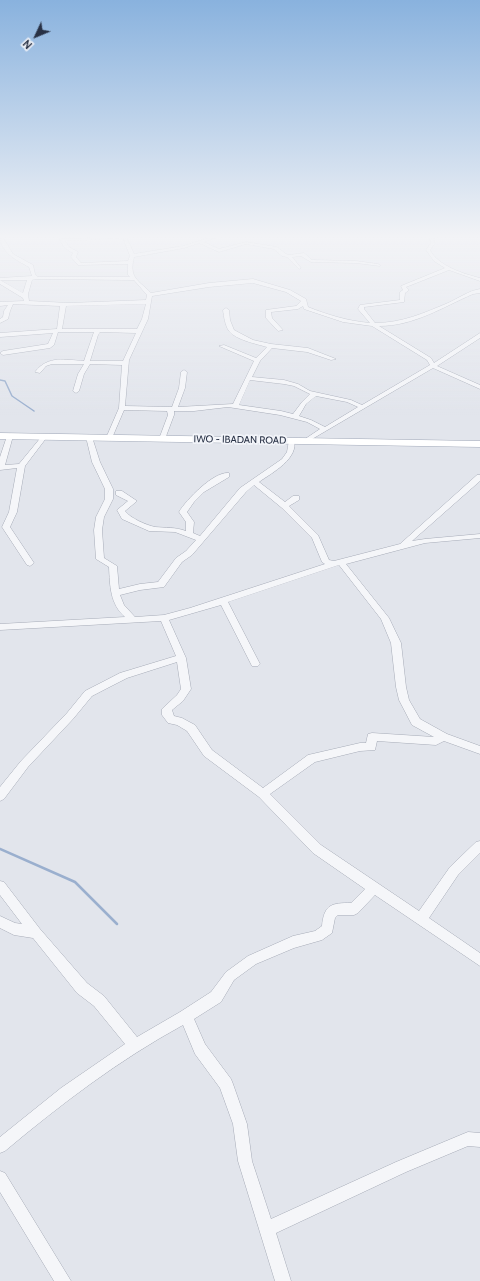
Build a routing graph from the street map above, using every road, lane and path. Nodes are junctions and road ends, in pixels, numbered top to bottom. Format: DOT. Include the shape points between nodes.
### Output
graph roads {
  1 [pos="150,295"];
  2 [pos="20,296"];
  3 [pos="25,296"];
  4 [pos="297,296"];
  5 [pos="402,296"];
  6 [pos="465,296"];
  7 [pos="26,300"];
  8 [pos="12,302"];
  9 [pos="148,302"];
  10 [pos="304,302"];
  11 [pos="0,304"];
  12 [pos="63,306"];
  13 [pos="226,310"];
  14 [pos="1,324"];
  15 [pos="375,326"];
  16 [pos="280,330"];
  17 [pos="58,331"];
  18 [pos="98,331"];
  19 [pos="139,331"];
  20 [pos="0,335"];
  21 [pos="480,335"];
  22 [pos="222,346"];
  23 [pos="271,346"];
  24 [pos="3,353"];
  25 [pos="333,359"];
  26 [pos="257,360"];
  27 [pos="87,362"];
  28 [pos="126,363"];
  29 [pos="433,366"];
  30 [pos="38,372"];
  31 [pos="184,372"];
  32 [pos="249,378"];
  33 [pos="480,387"];
  34 [pos="76,391"];
  35 [pos="314,394"];
  36 [pos="235,406"];
  37 [pos="362,407"];
  38 [pos="122,408"];
  39 [pos="172,409"];
  40 [pos="295,417"];
  41 [pos="325,429"];
  42 [pos="5,436"];
  43 [pos="44,437"];
  44 [pos="89,437"];
  45 [pos="109,438"];
  46 [pos="162,439"];
  47 [pos="292,440"];
  48 [pos="306,440"];
  49 [pos="480,444"];
  50 [pos="21,466"];
  51 [pos="1,468"];
  52 [pos="226,475"];
  53 [pos="480,477"];
  54 [pos="254,481"];
  55 [pos="120,493"];
  56 [pos="296,498"];
  57 [pos="285,506"];
  58 [pos="189,534"];
  59 [pos="480,536"];
  60 [pos="201,539"];
  61 [pos="408,547"];
  62 [pos="30,563"];
  63 [pos="337,564"];
  64 [pos="115,593"];
  65 [pos="223,601"];
  66 [pos="131,618"];
  67 [pos="164,618"];
  68 [pos="0,627"];
  69 [pos="181,658"];
  70 [pos="255,664"];
  71 [pos="443,737"];
  72 [pos="480,750"];
  73 [pos="263,794"];
  74 [pos="0,796"];
  75 [pos="480,846"];
  76 [pos="0,886"];
  77 [pos="374,888"];
  78 [pos="421,919"];
  79 [pos="0,922"];
  80 [pos="36,933"];
  81 [pos="480,960"];
  82 [pos="185,1017"];
  83 [pos="136,1046"];
  84 [pos="480,1140"];
  85 [pos="0,1146"];
  86 [pos="0,1178"];
  87 [pos="268,1230"];
  88 [pos="63,1281"];
  89 [pos="283,1281"];
  1 -- 9 [label="street"];
  2 -- 7 [label="street"];
  3 -- 7 [label="street"];
  4 -- 10 [label="street"];
  5 -- 15 [label="street" via="402,301 362,306 361,309"];
  6 -- 15 [label="street" via="410,320"];
  7 -- 8 [label="street"];
  7 -- 12 [label="street"];
  8 -- 11 [label="street"];
  8 -- 14 [label="street"];
  9 -- 12 [label="street"];
  9 -- 19 [label="street" via="145,319"];
  10 -- 15 [label="street" via="306,308 326,317"];
  10 -- 16 [label="street" via="298,306 268,311 269,318"];
  12 -- 17 [label="street"];
  13 -- 23 [label="street" via="232,331 251,341"];
  15 -- 29 [label="street" via="429,359"];
  17 -- 18 [label="street"];
  17 -- 20 [label="street"];
  17 -- 24 [label="street" via="48,347"];
  18 -- 19 [label="street"];
  18 -- 27 [label="street"];
  19 -- 28 [label="street"];
  21 -- 29 [label="street"];
  22 -- 26 [label="street"];
  23 -- 25 [label="street" via="308,350"];
  23 -- 26 [label="street"];
  26 -- 32 [label="street"];
  27 -- 28 [label="street"];
  27 -- 30 [label="street" via="51,362"];
  27 -- 34 [label="street"];
  28 -- 38 [label="street"];
  29 -- 33 [label="street"];
  29 -- 37 [label="street"];
  31 -- 39 [label="street" via="182,388"];
  32 -- 35 [label="street" via="284,382"];
  32 -- 36 [label="street"];
  35 -- 37 [label="street" via="349,401"];
  35 -- 40 [label="street"];
  36 -- 39 [label="street"];
  36 -- 40 [label="street"];
  37 -- 41 [label="street"];
  38 -- 39 [label="street"];
  38 -- 45 [label="street"];
  39 -- 46 [label="street"];
  40 -- 41 [label="street"];
  41 -- 48 [label="street"];
  42 -- 43 [label="main road, IWO - IBADAN ROAD"];
  42 -- 51 [label="street"];
  43 -- 44 [label="main road, IWO - IBADAN ROAD"];
  43 -- 50 [label="street"];
  44 -- 45 [label="main road, IWO - IBADAN ROAD"];
  44 -- 64 [label="street" via="96,462 110,489 109,499 99,524 98,552 100,559 113,566 112,583"];
  45 -- 46 [label="main road, IWO - IBADAN ROAD"];
  46 -- 47 [label="main road, IWO - IBADAN ROAD"];
  47 -- 48 [label="main road, IWO - IBADAN ROAD"];
  47 -- 54 [label="street" via="290,452 284,460"];
  48 -- 49 [label="main road, IWO - IBADAN ROAD"];
  50 -- 51 [label="street"];
  50 -- 62 [label="street" via="13,512 6,527"];
  52 -- 58 [label="street" via="188,503 183,512 192,525"];
  53 -- 61 [label="street"];
  54 -- 57 [label="street"];
  54 -- 60 [label="street" via="243,490"];
  55 -- 58 [label="street" via="132,501 121,510 125,517 152,529 176,530"];
  56 -- 57 [label="street"];
  57 -- 63 [label="street" via="314,537 326,562"];
  58 -- 60 [label="street"];
  59 -- 61 [label="street"];
  60 -- 64 [label="street" via="190,553 179,560 161,585"];
  61 -- 63 [label="street"];
  63 -- 65 [label="street"];
  63 -- 71 [label="street" via="385,618 396,643 401,687 408,711 416,722"];
  64 -- 66 [label="street" via="123,612"];
  65 -- 67 [label="street"];
  65 -- 70 [label="street"];
  66 -- 67 [label="street"];
  66 -- 68 [label="street"];
  67 -- 69 [label="street"];
  69 -- 73 [label="street" via="186,689 167,709 167,715 171,720 179,721 191,728 208,753"];
  69 -- 74 [label="street" via="156,664 90,692 71,716 21,767"];
  71 -- 72 [label="street"];
  71 -- 73 [label="street" via="436,741 372,737 371,747 360,747 312,758"];
  73 -- 77 [label="street" via="316,849"];
  75 -- 78 [label="street" via="454,871"];
  76 -- 80 [label="street"];
  77 -- 78 [label="street"];
  77 -- 82 [label="street" via="354,909 335,909 329,916 328,929 318,936 293,942 252,960 230,976 216,997"];
  78 -- 81 [label="street"];
  79 -- 80 [label="street" via="14,929"];
  80 -- 83 [label="street" via="82,988 112,1015"];
  82 -- 83 [label="street"];
  82 -- 87 [label="street" via="200,1049 226,1084 240,1124 245,1161"];
  83 -- 85 [label="street" via="52,1103"];
  84 -- 87 [label="street" via="468,1139 401,1167"];
  86 -- 88 [label="street"];
  87 -- 89 [label="street"];
}
